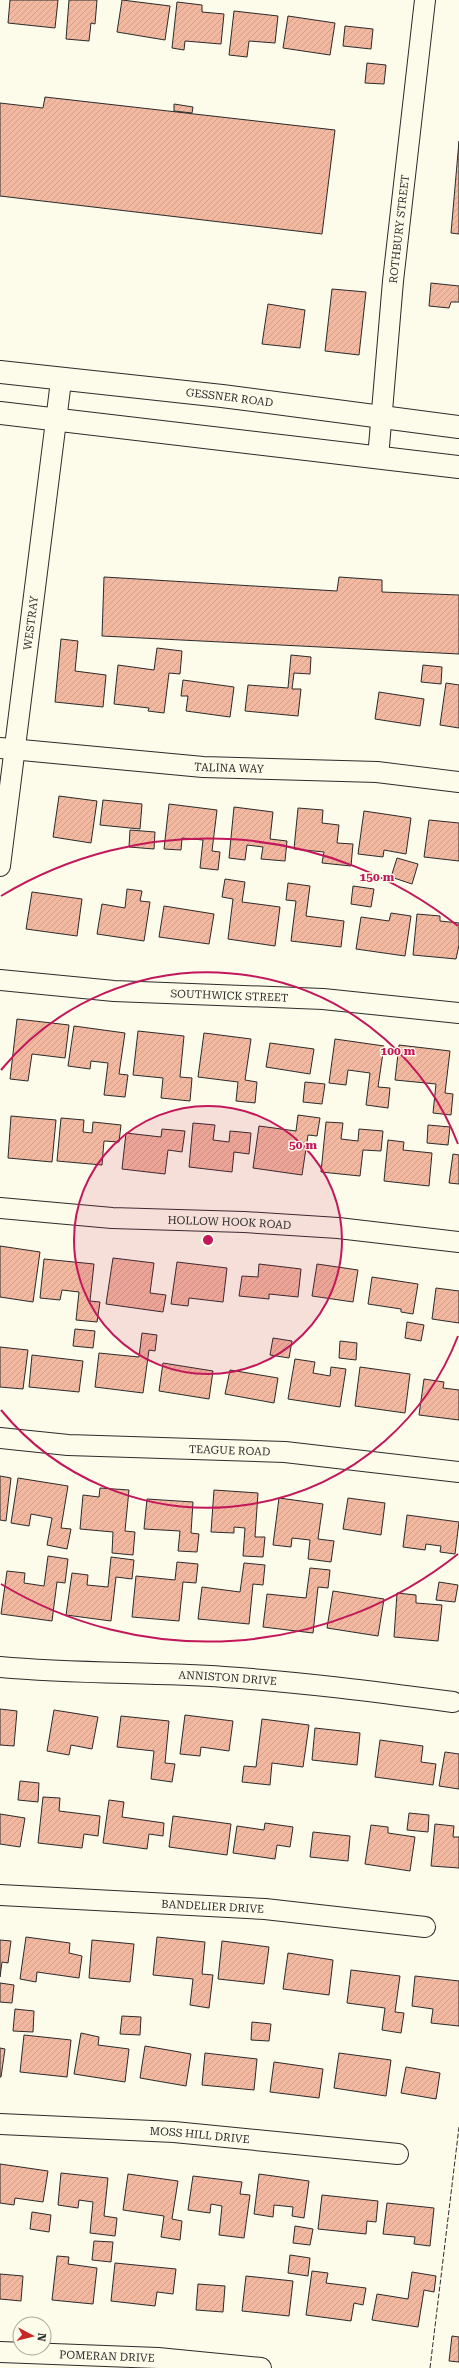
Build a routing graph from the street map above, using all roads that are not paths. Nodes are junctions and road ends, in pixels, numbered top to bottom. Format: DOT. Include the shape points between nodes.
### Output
graph roads {
  1 [pos="425,0"];
  2 [pos="0,372"];
  3 [pos="62,381"];
  4 [pos="0,413"];
  5 [pos="382,417"];
  6 [pos="56,421"];
  7 [pos="459,427"];
  8 [pos="378,458"];
  9 [pos="459,467"];
  10 [pos="7,749"];
  11 [pos="459,782"];
  12 [pos="0,866"];
  13 [pos="0,980"];
  14 [pos="459,1012"];
  15 [pos="0,1208"];
  16 [pos="459,1242"];
  17 [pos="0,1438"];
  18 [pos="459,1472"];
  19 [pos="0,1667"];
  20 [pos="453,1702"];
  21 [pos="0,1895"];
  22 [pos="425,1927"];
  23 [pos="0,2124"];
  24 [pos="398,2154"];
  25 [pos="0,2352"];
  26 [pos="261,2368"];
  1 -- 5 [label="street, ROTHBURY STREET" via="393,281"];
  2 -- 3 [label="main road, GESSNER ROAD"];
  3 -- 5 [label="main road, GESSNER ROAD" via="222,396"];
  3 -- 6 [label="street, WESTRAY"];
  4 -- 6 [label="main road"];
  5 -- 7 [label="main road, GESSNER ROAD"];
  5 -- 8 [label="street, ROTHBURY STREET"];
  6 -- 8 [label="main road"];
  6 -- 10 [label="street, WESTRAY" via="33,612"];
  8 -- 9 [label="main road"];
  10 -- 11 [label="street, TALINA WAY" via="203,767 378,772"];
  10 -- 12 [label="street, WESTRAY"];
  13 -- 14 [label="street, SOUTHWICK STREET" via="114,991 323,999"];
  15 -- 16 [label="street, HOLLOW HOOK ROAD" via="112,1218 338,1228"];
  17 -- 18 [label="street, TEAGUE ROAD" via="68,1445 285,1452"];
  19 -- 20 [label="street, ANNISTON DRIVE" via="224,1677"];
  21 -- 22 [label="street, BANDELIER DRIVE" via="265,1909"];
  23 -- 24 [label="street, MOSS HILL DRIVE" via="174,2132"];
  25 -- 26 [label="street, POMERAN DRIVE" via="158,2358"];
}
